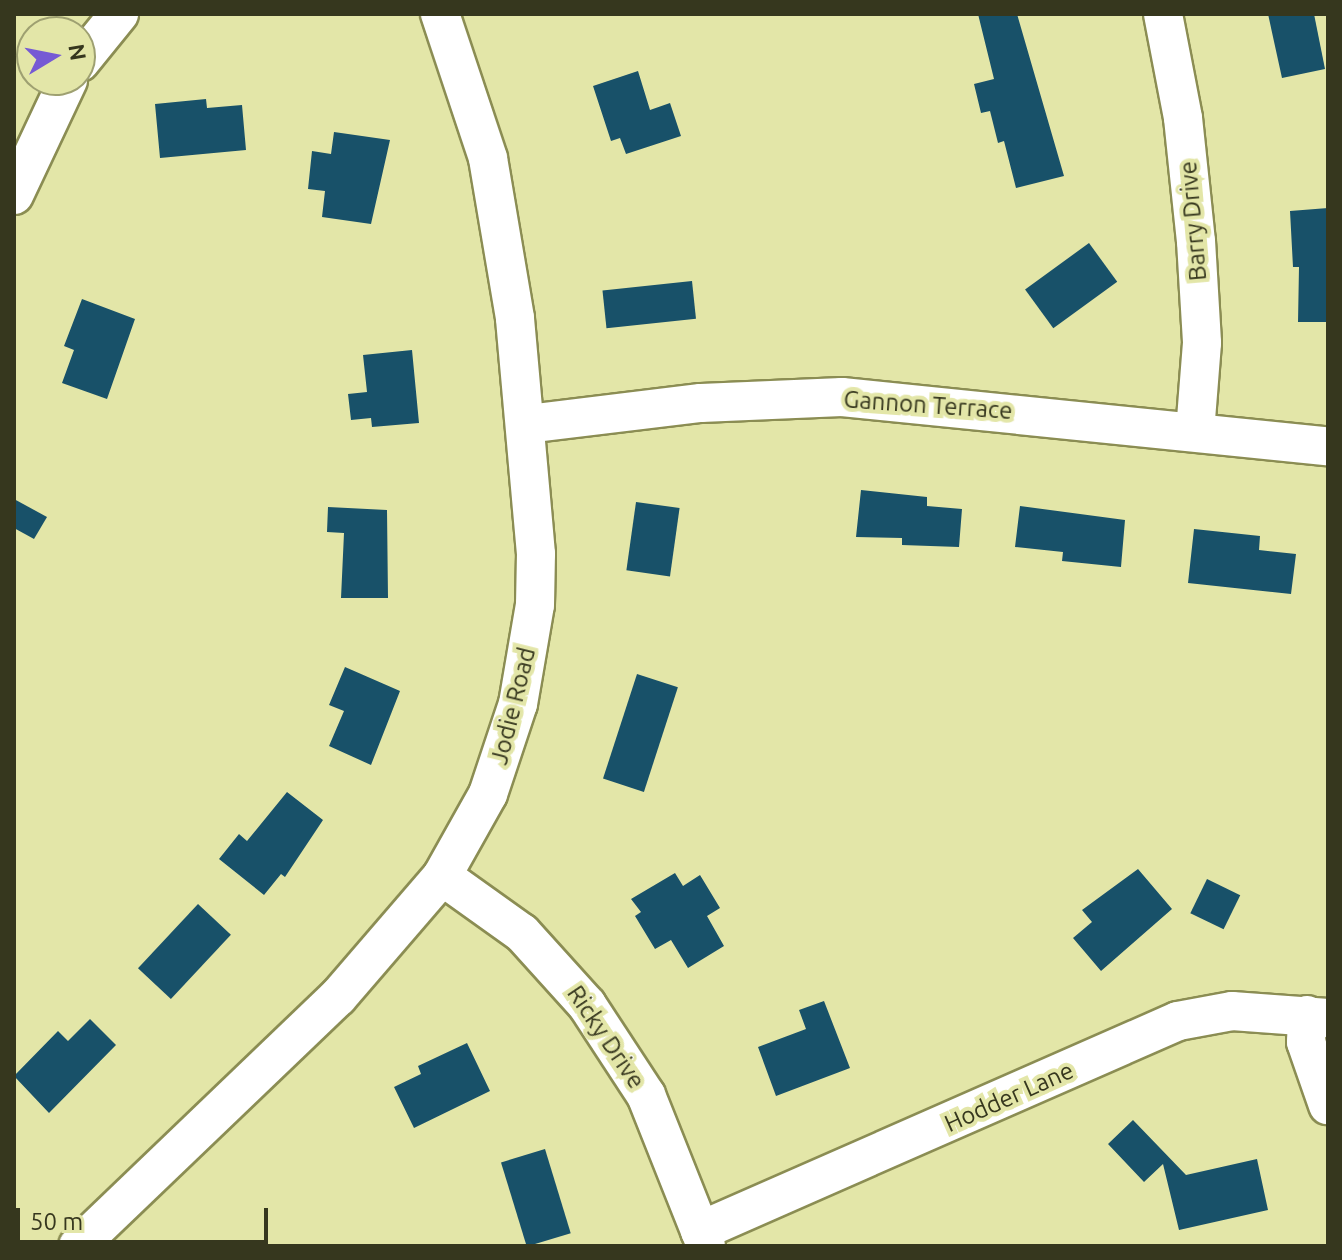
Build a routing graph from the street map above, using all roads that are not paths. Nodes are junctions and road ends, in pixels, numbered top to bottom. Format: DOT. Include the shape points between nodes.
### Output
graph roads {
  1 [pos="119,14"];
  2 [pos="440,14"];
  3 [pos="1163,14"];
  4 [pos="96,42"];
  5 [pos="60,96"];
  6 [pos="14,195"];
  7 [pos="527,424"];
  8 [pos="1195,431"];
  9 [pos="1328,446"];
  10 [pos="442,876"];
  11 [pos="1318,1017"];
  12 [pos="1328,1105"];
  13 [pos="703,1238"];
  14 [pos="78,1246"];
  1 -- 4 [label="street"];
  2 -- 7 [label="street, Jodie Road" via="488,158"];
  3 -- 8 [label="street, Barry Drive" via="1183,118 1196,241 1202,343"];
  5 -- 6 [label="street"];
  7 -- 8 [label="street, Gannon Terrace" via="701,403 842,397"];
  7 -- 10 [label="street, Jodie Road" via="536,554 529,652 488,794"];
  8 -- 9 [label="street, Gannon Terrace"];
  10 -- 13 [label="street, Ricky Drive" via="522,933 587,1005 646,1095"];
  10 -- 14 [label="street, Jodie Road" via="338,997"];
  11 -- 12 [label="street" via="1306,1042"];
  11 -- 13 [label="street, Hodder Lane" via="1232,1011 1178,1021"];
}
